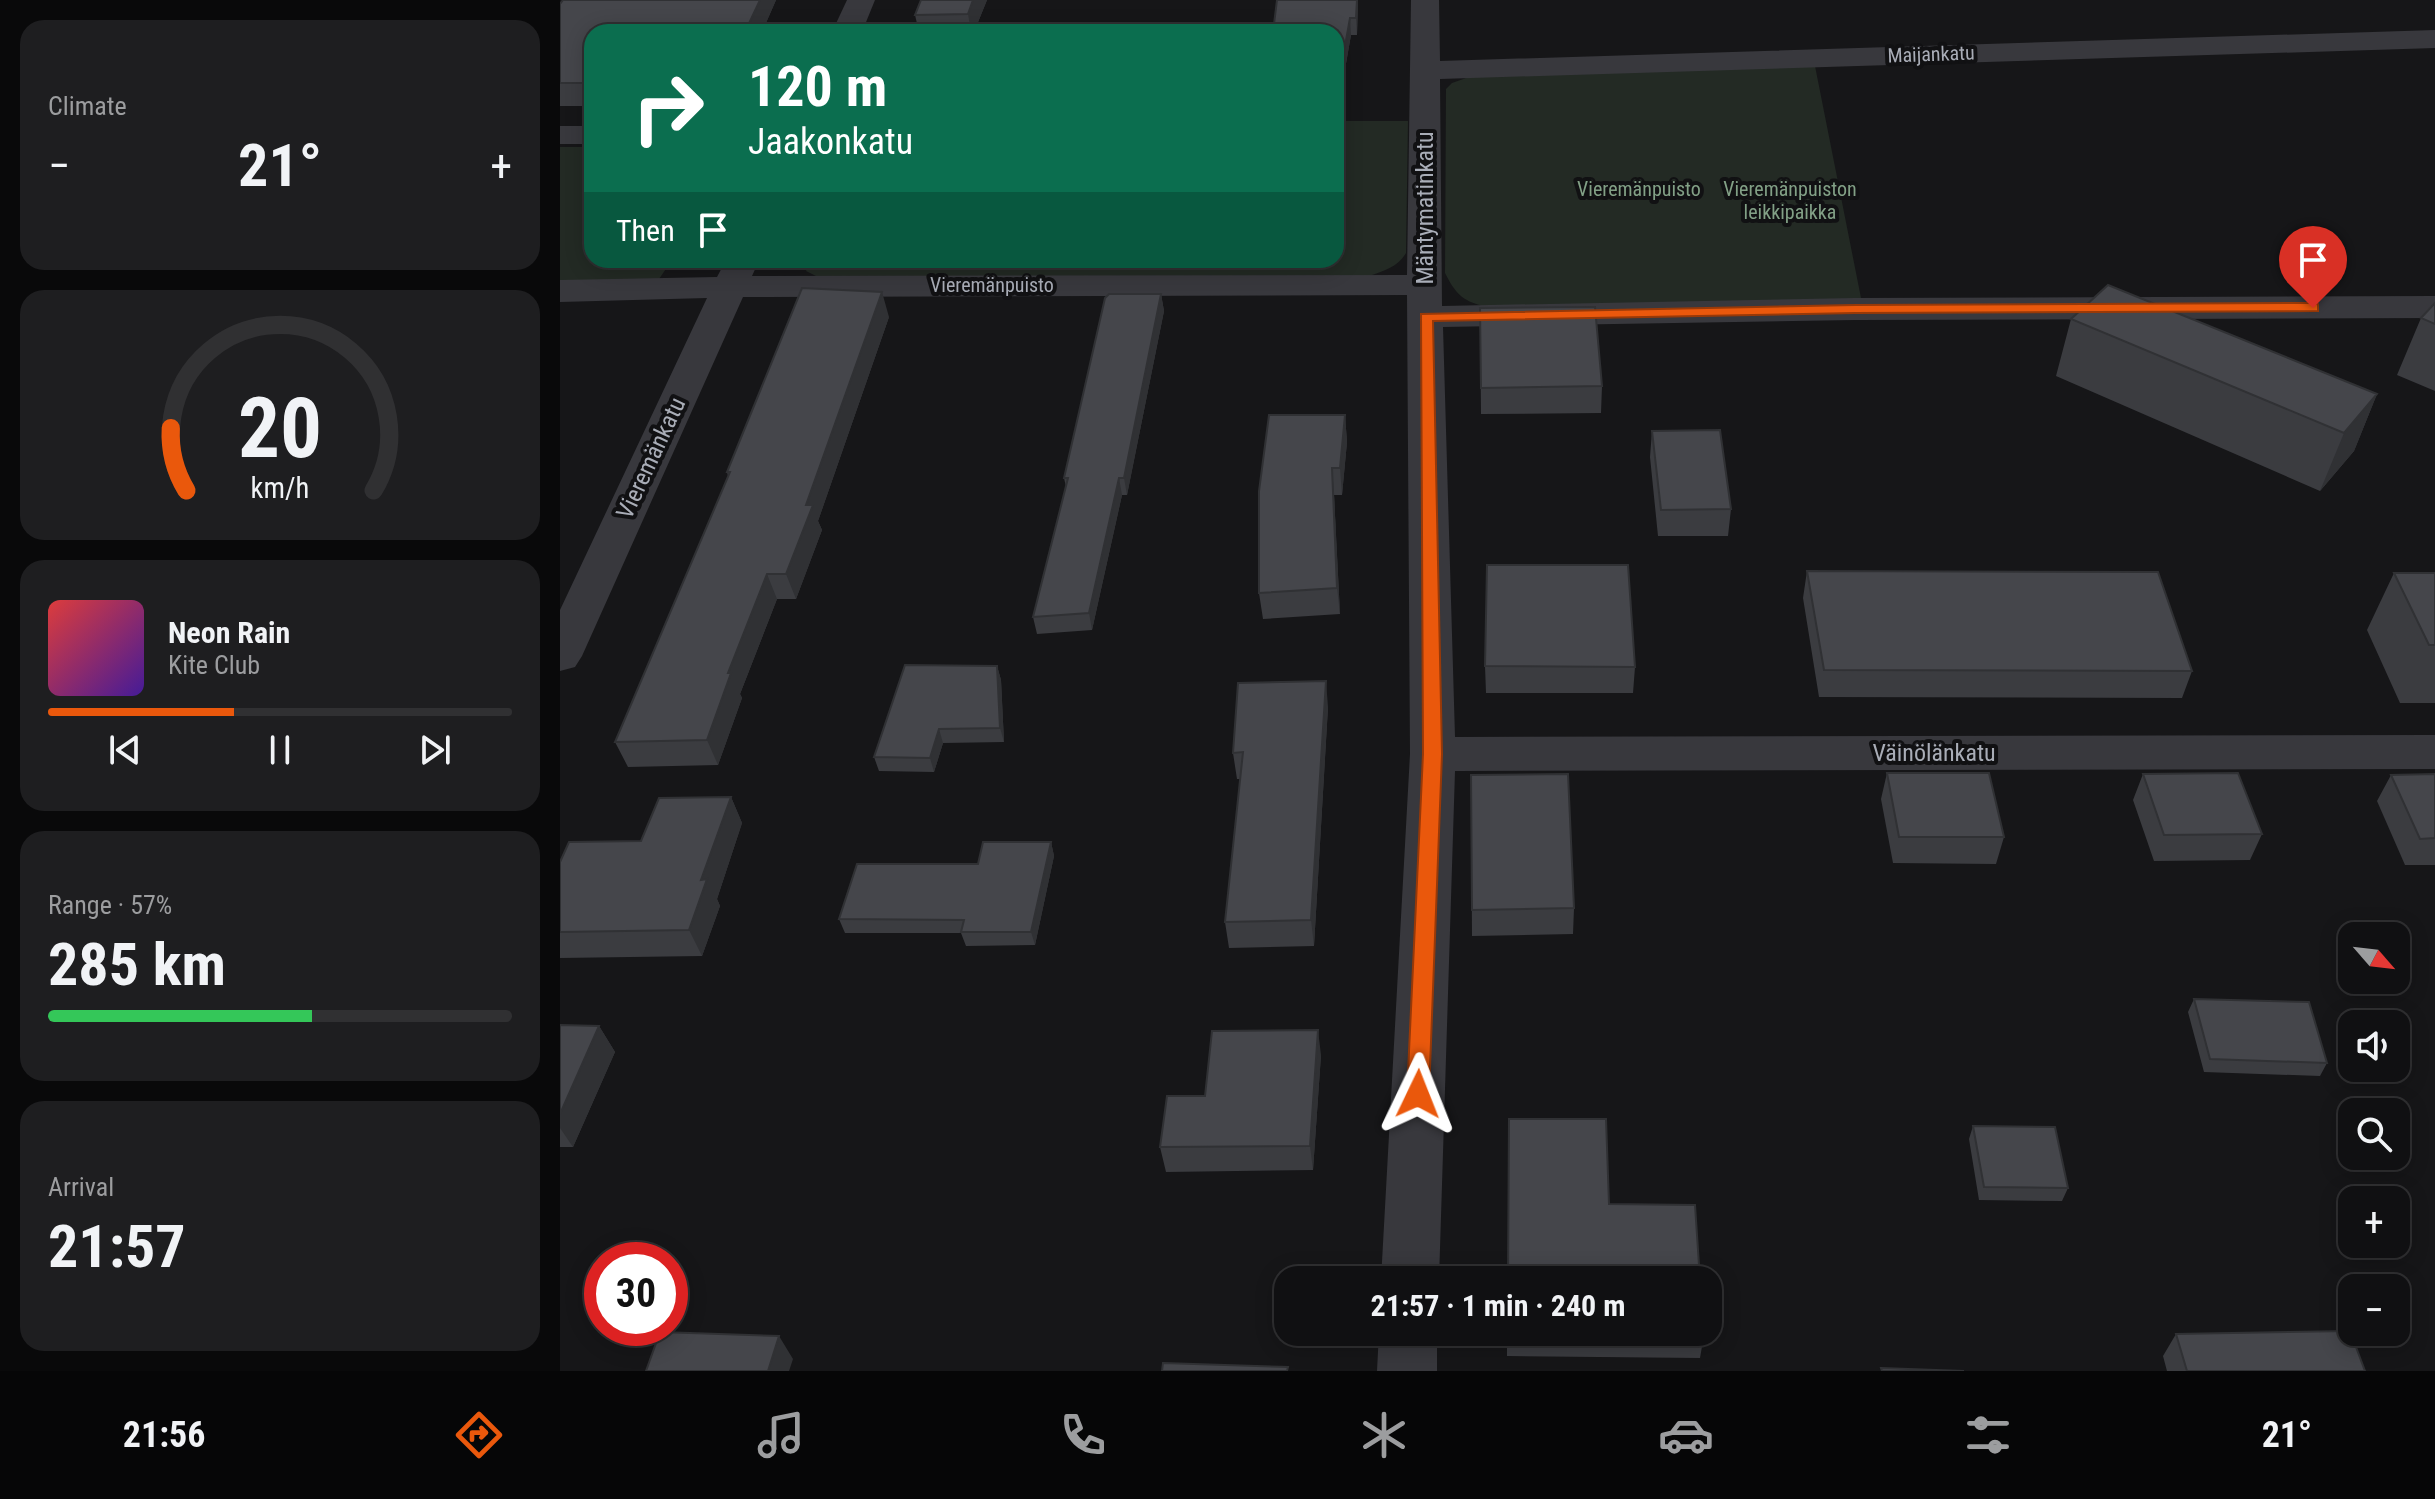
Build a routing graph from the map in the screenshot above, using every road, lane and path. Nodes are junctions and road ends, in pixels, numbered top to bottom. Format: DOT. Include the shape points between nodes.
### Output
graph roads {
  1 [pos="861,0"];
  2 [pos="1425,0"];
  3 [pos="850,24"];
  4 [pos="2435,39"];
  5 [pos="1427,70"];
  6 [pos="560,135"];
  7 [pos="584,135"];
  8 [pos="736,274"];
  9 [pos="560,291"];
  10 [pos="1425,301"];
  11 [pos="2435,307"];
  12 [pos="560,656"];
  13 [pos="2435,752"];
  14 [pos="1433,754"];
  15 [pos="1411,1266"];
  16 [pos="1408,1346"];
  17 [pos="1407,1371"];
  1 -- 3 [label="street"];
  2 -- 5 [label="street, Mäntymatinkatu"];
  4 -- 5 [label="street, Maijankatu"];
  5 -- 10 [label="street, Mäntymatinkatu"];
  6 -- 7 [label="street"];
  8 -- 9 [label="street, Vieremänpuisto"];
  8 -- 10 [label="street, Vieremänpuisto" via="817,285"];
  8 -- 12 [label="street, Vieremänkatu"];
  10 -- 11 [label="street, Vieremänpuisto" via="1855,309"];
  10 -- 14 [label="street, Mäntymatinkatu"];
  13 -- 14 [label="street, Väinölänkatu"];
  14 -- 15 [label="street, Mäntymatinkatu"];
  16 -- 17 [label="street"];
}
